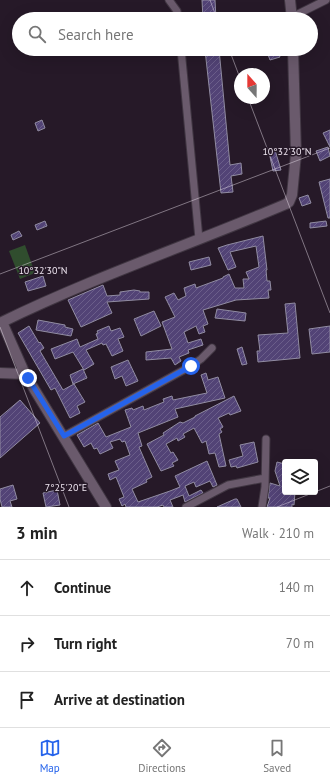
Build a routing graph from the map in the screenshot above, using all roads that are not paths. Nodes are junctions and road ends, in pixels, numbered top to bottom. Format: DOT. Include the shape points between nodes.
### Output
graph roads {
  1 [pos="169,0"];
  2 [pos="290,0"];
  3 [pos="326,0"];
  4 [pos="177,12"];
  5 [pos="291,12"];
  6 [pos="303,12"];
  7 [pos="182,56"];
  8 [pos="293,56"];
  9 [pos="199,239"];
  10 [pos="1,320"];
  11 [pos="212,348"];
  12 [pos="0,373"];
  13 [pos="25,374"];
  14 [pos="64,436"];
  15 [pos="266,439"];
  16 [pos="265,478"];
  17 [pos="106,507"];
  18 [pos="186,507"];
  19 [pos="262,507"];
  1 -- 4 [label="street"];
  2 -- 5 [label="street"];
  3 -- 6 [label="street"];
  7 -- 9 [label="street"];
  8 -- 9 [label="street" via="296,154 289,202"];
  9 -- 10 [label="street"];
  10 -- 13 [label="street"];
  11 -- 14 [label="street" via="191,366"];
  12 -- 13 [label="street"];
  13 -- 14 [label="street"];
  14 -- 17 [label="street"];
  15 -- 16 [label="street"];
  16 -- 18 [label="street" via="228,485"];
  16 -- 19 [label="street"];
}
